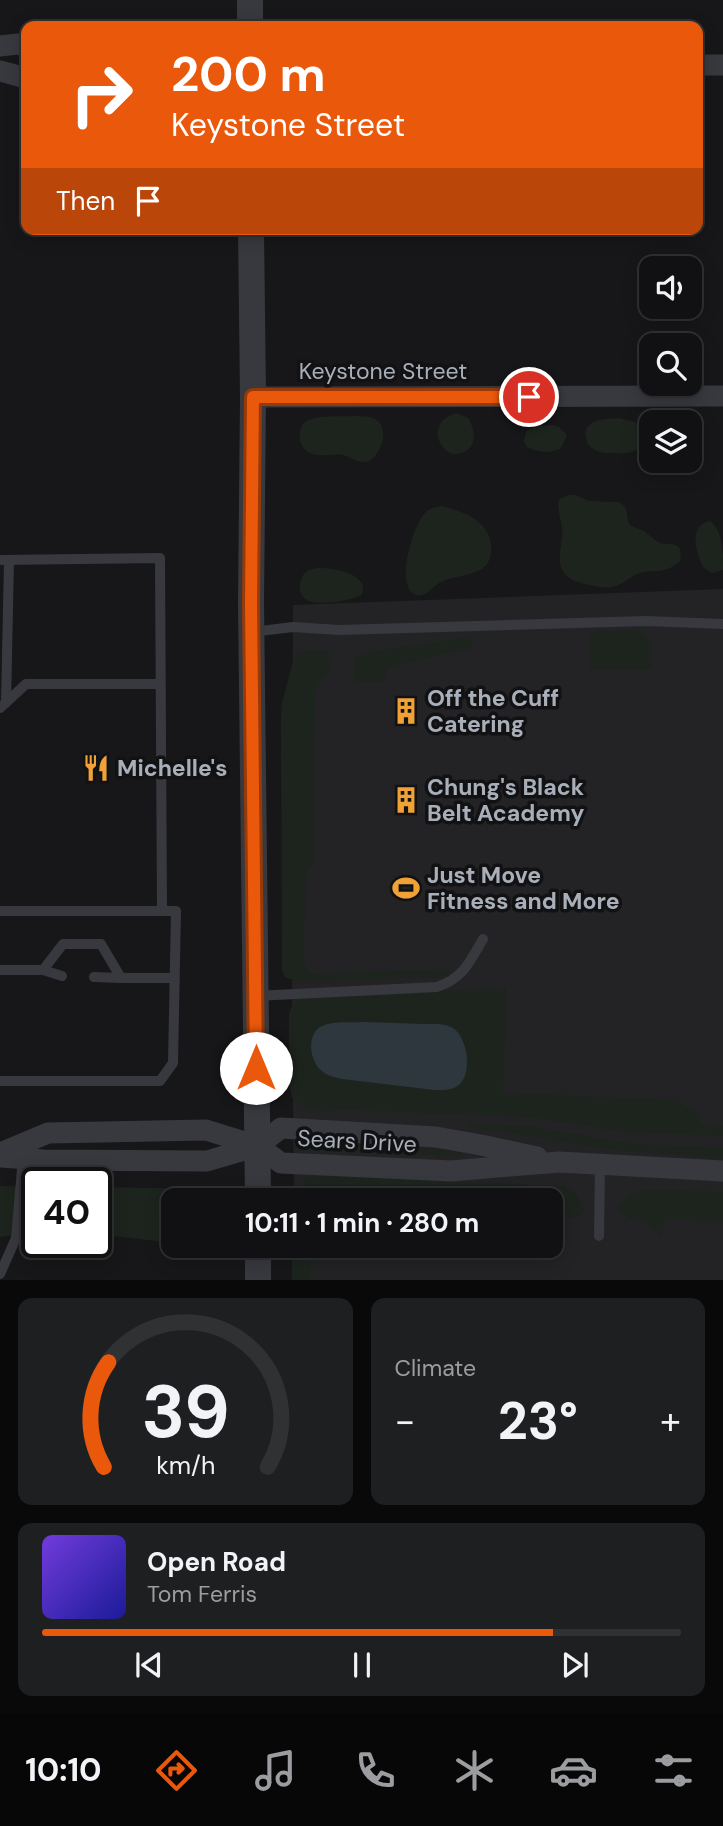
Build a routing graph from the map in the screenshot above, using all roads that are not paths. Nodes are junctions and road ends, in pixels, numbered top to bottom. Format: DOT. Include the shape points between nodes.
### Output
graph roads {
  1 [pos="250,0"];
  2 [pos="250,21"];
  3 [pos="21,45"];
  4 [pos="0,46"];
  5 [pos="703,65"];
  6 [pos="723,65"];
  7 [pos="0,71"];
  8 [pos="21,77"];
  9 [pos="251,235"];
  10 [pos="723,396"];
  11 [pos="253,397"];
  12 [pos="5,560"];
  13 [pos="723,624"];
  14 [pos="252,632"];
  15 [pos="160,684"];
  16 [pos="3,705"];
  17 [pos="0,911"];
  18 [pos="162,911"];
  19 [pos="483,939"];
  20 [pos="0,970"];
  21 [pos="43,970"];
  22 [pos="62,976"];
  23 [pos="94,977"];
  24 [pos="121,978"];
  25 [pos="174,978"];
  26 [pos="255,996"];
  27 [pos="0,1081"];
  28 [pos="258,1146"];
  29 [pos="0,1155"];
  30 [pos="23,1158"];
  31 [pos="559,1163"];
  32 [pos="600,1165"];
  33 [pos="723,1171"];
  34 [pos="258,1188"];
  35 [pos="599,1236"];
  36 [pos="258,1258"];
  37 [pos="0,1274"];
  38 [pos="258,1280"];
  1 -- 2 [label="street"];
  3 -- 4 [label="street"];
  5 -- 6 [label="street"];
  7 -- 8 [label="street"];
  9 -- 11 [label="street"];
  10 -- 11 [label="street, Keystone Street"];
  11 -- 14 [label="street"];
  12 -- 15 [label="lane" via="160,558"];
  12 -- 16 [label="lane"];
  13 -- 14 [label="lane" via="293,627"];
  14 -- 26 [label="street"];
  15 -- 16 [label="lane" via="26,684"];
  15 -- 18 [label="lane"];
  17 -- 18 [label="lane"];
  18 -- 25 [label="lane" via="176,911"];
  19 -- 26 [label="lane" via="460,976 437,987"];
  20 -- 21 [label="lane"];
  21 -- 22 [label="lane"];
  21 -- 24 [label="lane" via="63,944 101,944"];
  23 -- 24 [label="lane"];
  24 -- 25 [label="lane"];
  25 -- 27 [label="lane" via="173,1063 160,1081"];
  26 -- 28 [label="street"];
  28 -- 29 [label="street" via="206,1130 48,1133"];
  28 -- 30 [label="street" via="207,1161"];
  28 -- 31 [label="street, Sears Drive" via="281,1163 451,1171"];
  28 -- 31 [label="street, Sears Drive" via="281,1128 415,1135 460,1140"];
  28 -- 34 [label="street"];
  29 -- 30 [label="street"];
  30 -- 37 [label="lane" via="16,1238"];
  31 -- 32 [label="street, Sears Drive"];
  32 -- 33 [label="street, Sears Drive"];
  32 -- 35 [label="lane"];
  36 -- 38 [label="street"];
}
